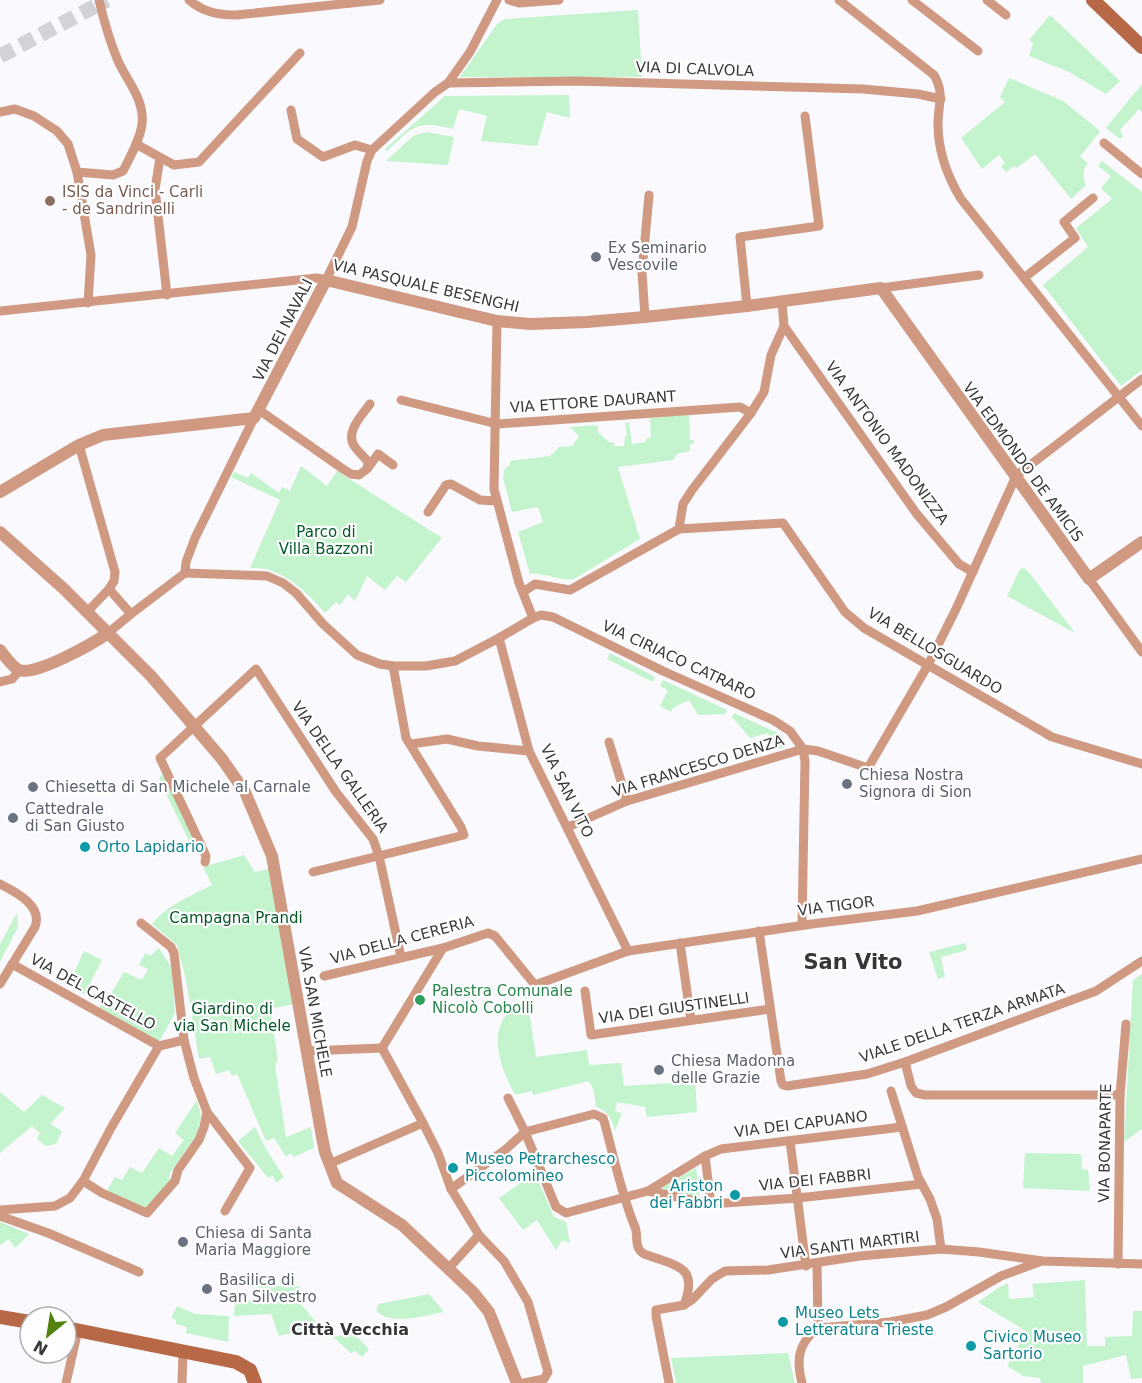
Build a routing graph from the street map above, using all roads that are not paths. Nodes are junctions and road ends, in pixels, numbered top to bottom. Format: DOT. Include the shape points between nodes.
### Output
graph roads {
  1 [pos="99,0"];
  2 [pos="189,0"];
  3 [pos="380,0"];
  4 [pos="497,0"];
  5 [pos="509,0"];
  6 [pos="559,0"];
  7 [pos="839,0"];
  8 [pos="912,0"];
  9 [pos="987,0"];
  10 [pos="1093,0"];
  11 [pos="1006,15"];
  12 [pos="1142,47"];
  13 [pos="978,51"];
  14 [pos="300,53"];
  15 [pos="448,83"];
  16 [pos="941,99"];
  17 [pos="291,111"];
  18 [pos="0,112"];
  19 [pos="805,116"];
  20 [pos="1104,143"];
  21 [pos="136,144"];
  22 [pos="372,150"];
  23 [pos="160,158"];
  24 [pos="77,172"];
  25 [pos="1142,174"];
  26 [pos="649,195"];
  27 [pos="1093,198"];
  28 [pos="979,275"];
  29 [pos="326,279"];
  30 [pos="1024,279"];
  31 [pos="880,288"];
  32 [pos="167,295"];
  33 [pos="782,302"];
  34 [pos="88,303"];
  35 [pos="747,306"];
  36 [pos="0,311"];
  37 [pos="645,317"];
  38 [pos="497,321"];
  39 [pos="784,326"];
  40 [pos="1142,379"];
  41 [pos="1119,397"];
  42 [pos="401,400"];
  43 [pos="370,404"];
  44 [pos="751,413"];
  45 [pos="256,414"];
  46 [pos="496,424"];
  47 [pos="1142,426"];
  48 [pos="79,444"];
  49 [pos="393,465"];
  50 [pos="367,470"];
  51 [pos="1016,476"];
  52 [pos="0,492"];
  53 [pos="496,501"];
  54 [pos="428,512"];
  55 [pos="679,528"];
  56 [pos="0,532"];
  57 [pos="1142,542"];
  58 [pos="973,572"];
  59 [pos="185,573"];
  60 [pos="1089,579"];
  61 [pos="109,589"];
  62 [pos="523,592"];
  63 [pos="87,612"];
  64 [pos="131,614"];
  65 [pos="533,618"];
  66 [pos="108,633"];
  67 [pos="499,638"];
  68 [pos="0,650"];
  69 [pos="1142,652"];
  70 [pos="928,665"];
  71 [pos="393,666"];
  72 [pos="20,670"];
  73 [pos="0,682"];
  74 [pos="193,726"];
  75 [pos="609,742"];
  76 [pos="411,744"];
  77 [pos="803,748"];
  78 [pos="529,751"];
  79 [pos="1142,764"];
  80 [pos="627,801"];
  81 [pos="568,827"];
  82 [pos="379,856"];
  83 [pos="1142,859"];
  84 [pos="205,861"];
  85 [pos="313,872"];
  86 [pos="0,884"];
  87 [pos="141,923"];
  88 [pos="802,925"];
  89 [pos="759,932"];
  90 [pos="680,944"];
  91 [pos="442,948"];
  92 [pos="628,951"];
  93 [pos="401,957"];
  94 [pos="1142,961"];
  95 [pos="12,964"];
  96 [pos="324,976"];
  97 [pos="0,984"];
  98 [pos="535,985"];
  99 [pos="585,991"];
  100 [pos="770,1009"];
  101 [pos="691,1020"];
  102 [pos="1126,1024"];
  103 [pos="184,1040"];
  104 [pos="159,1046"];
  105 [pos="382,1048"];
  106 [pos="306,1051"];
  107 [pos="905,1062"];
  108 [pos="891,1091"];
  109 [pos="1120,1095"];
  110 [pos="508,1098"];
  111 [pos="207,1112"];
  112 [pos="423,1123"];
  113 [pos="902,1127"];
  114 [pos="525,1132"];
  115 [pos="790,1141"];
  116 [pos="705,1156"];
  117 [pos="329,1164"];
  118 [pos="83,1181"];
  119 [pos="922,1184"];
  120 [pos="451,1189"];
  121 [pos="648,1191"];
  122 [pos="798,1198"];
  123 [pos="625,1199"];
  124 [pos="711,1204"];
  125 [pos="0,1210"];
  126 [pos="225,1211"];
  127 [pos="0,1216"];
  128 [pos="479,1235"];
  129 [pos="941,1249"];
  130 [pos="1043,1261"];
  131 [pos="817,1264"];
  132 [pos="1118,1264"];
  133 [pos="1142,1264"];
  134 [pos="806,1266"];
  135 [pos="448,1269"];
  136 [pos="139,1272"];
  137 [pos="684,1305"];
  138 [pos="0,1317"];
  139 [pos="18,1320"];
  140 [pos="818,1328"];
  141 [pos="78,1330"];
  142 [pos="183,1352"];
  143 [pos="68,1365"];
  144 [pos="253,1377"];
  145 [pos="66,1383"];
  146 [pos="182,1383"];
  147 [pos="518,1383"];
  148 [pos="524,1383"];
  149 [pos="669,1383"];
  150 [pos="802,1383"];
  1 -- 21 [label="street" via="118,62 140,103 142,125"];
  2 -- 3 [label="street" via="214,13 236,15"];
  4 -- 15 [label="street, VIA DEI NAVALI" via="470,52"];
  5 -- 6 [label="street"];
  7 -- 16 [label="street" via="926,67 938,82"];
  8 -- 13 [label="street"];
  9 -- 11 [label="street"];
  10 -- 12 [label="main road"];
  14 -- 23 [label="street" via="199,162 174,165"];
  15 -- 16 [label="street, VIA DI CALVOLA" via="576,81 851,89"];
  15 -- 22 [label="street, VIA DEI NAVALI"];
  16 -- 30 [label="street" via="940,150 948,178"];
  17 -- 22 [label="street" via="297,139 323,157 355,145"];
  18 -- 24 [label="street" via="23,110 57,131 68,144"];
  19 -- 35 [label="street" via="819,226 740,237"];
  20 -- 25 [label="street"];
  21 -- 23 [label="street"];
  21 -- 24 [label="street" via="123,171 117,175"];
  22 -- 29 [label="street, VIA DEI NAVALI" via="352,227"];
  23 -- 32 [label="street" via="155,189"];
  24 -- 34 [label="street" via="91,255"];
  26 -- 37 [label="street" via="642,272"];
  27 -- 30 [label="street" via="1064,222 1075,238"];
  28 -- 31 [label="street"];
  29 -- 32 [label="street, VIA PASQUALE BESENGHI"];
  29 -- 38 [label="street, VIA PASQUALE BESENGHI"];
  29 -- 45 [label="street, VIA DEI NAVALI"];
  30 -- 41 [label="street"];
  31 -- 33 [label="street, VIA PASQUALE BESENGHI"];
  31 -- 51 [label="street, VIA EDMONDO DE AMICIS"];
  32 -- 34 [label="street, VIA PASQUALE BESENGHI"];
  33 -- 35 [label="street, VIA PASQUALE BESENGHI"];
  33 -- 39 [label="street"];
  34 -- 36 [label="street, VIA PASQUALE BESENGHI"];
  35 -- 37 [label="street, VIA PASQUALE BESENGHI"];
  37 -- 38 [label="street, VIA PASQUALE BESENGHI" via="530,324"];
  38 -- 46 [label="street"];
  39 -- 44 [label="street" via="771,355 764,392"];
  39 -- 58 [label="street, VIA ANTONIO MADONIZZA" via="916,513 959,564"];
  40 -- 41 [label="street"];
  41 -- 47 [label="street"];
  41 -- 51 [label="street"];
  42 -- 46 [label="street, VIA ETTORE DAURANT"];
  43 -- 50 [label="street" via="352,432 353,445 367,459"];
  44 -- 46 [label="street, VIA ETTORE DAURANT" via="740,406"];
  44 -- 55 [label="street" via="683,504"];
  45 -- 48 [label="street" via="114,433"];
  45 -- 50 [label="street" via="347,471 359,475"];
  45 -- 59 [label="street, VIA DEI NAVALI" via="195,538"];
  46 -- 53 [label="street"];
  48 -- 52 [label="street"];
  48 -- 61 [label="street" via="115,572"];
  49 -- 50 [label="street" via="378,454"];
  51 -- 58 [label="street"];
  51 -- 60 [label="street, VIA EDMONDO DE AMICIS"];
  53 -- 54 [label="street" via="480,500 451,484 446,485"];
  53 -- 62 [label="street"];
  55 -- 62 [label="street" via="570,590 535,584"];
  55 -- 70 [label="street, VIA BELLOSGUARDO" via="783,523 845,612"];
  56 -- 63 [label="street, VIA SAN MICHELE"];
  57 -- 60 [label="street"];
  58 -- 70 [label="street"];
  59 -- 64 [label="street"];
  59 -- 71 [label="street" via="267,576 283,583 357,655"];
  60 -- 69 [label="street, VIA EDMONDO DE AMICIS"];
  61 -- 63 [label="street"];
  61 -- 64 [label="street"];
  62 -- 65 [label="street"];
  63 -- 66 [label="street, VIA SAN MICHELE"];
  64 -- 66 [label="street"];
  65 -- 67 [label="street"];
  65 -- 77 [label="street, VIA CIRIACO CATRARO" via="553,617 773,720 790,731"];
  66 -- 72 [label="street" via="61,659 32,671"];
  66 -- 74 [label="street, VIA SAN MICHELE"];
  67 -- 71 [label="street" via="443,664"];
  67 -- 78 [label="street, VIA SAN VITO"];
  68 -- 72 [label="street"];
  70 -- 77 [label="street" via="868,768"];
  70 -- 79 [label="street, VIA BELLOSGUARDO" via="1052,737"];
  71 -- 76 [label="street" via="406,738"];
  72 -- 73 [label="street" via="12,679"];
  74 -- 82 [label="street, VIA DELLA GALLERIA" via="256,669 336,792 372,839"];
  74 -- 84 [label="street" via="160,758"];
  74 -- 106 [label="street, VIA SAN MICHELE" via="245,792 268,845"];
  75 -- 80 [label="street"];
  76 -- 78 [label="street" via="447,739"];
  76 -- 82 [label="street" via="464,835"];
  77 -- 80 [label="street, VIA FRANCESCO DENZA"];
  77 -- 88 [label="street"];
  78 -- 81 [label="street, VIA SAN VITO"];
  80 -- 81 [label="street, VIA FRANCESCO DENZA"];
  81 -- 92 [label="street, VIA SAN VITO"];
  82 -- 85 [label="street"];
  82 -- 93 [label="street, VIA DELLA GALLERIA"];
  83 -- 88 [label="street, VIA TIGOR" via="917,911"];
  86 -- 95 [label="street" via="33,907 37,917"];
  87 -- 103 [label="street" via="174,953"];
  88 -- 89 [label="street, VIA TIGOR"];
  89 -- 90 [label="street, VIA TIGOR"];
  89 -- 100 [label="street"];
  90 -- 92 [label="street, VIA TIGOR"];
  90 -- 101 [label="street"];
  91 -- 93 [label="street, VIA DELLA CERERIA"];
  91 -- 98 [label="street, VIA DELLA CERERIA" via="490,933"];
  91 -- 105 [label="street"];
  92 -- 98 [label="street, VIA TIGOR"];
  93 -- 96 [label="street, VIA DELLA CERERIA"];
  94 -- 107 [label="street, VIALE DELLA TERZA ARMATA" via="1096,991"];
  95 -- 97 [label="street"];
  95 -- 104 [label="street, VIA DEL CASTELLO"];
  99 -- 101 [label="street, VIA DEI GIUSTINELLI" via="591,1035"];
  100 -- 101 [label="street, VIA DEI GIUSTINELLI"];
  100 -- 107 [label="street, VIALE DELLA TERZA ARMATA" via="783,1085 867,1074"];
  102 -- 109 [label="street, VIA BONAPARTE"];
  103 -- 104 [label="street"];
  103 -- 111 [label="street"];
  104 -- 118 [label="street"];
  105 -- 106 [label="street"];
  105 -- 112 [label="street"];
  106 -- 117 [label="street, VIA SAN MICHELE"];
  107 -- 109 [label="street" via="911,1086 916,1093 925,1095"];
  108 -- 113 [label="street"];
  109 -- 132 [label="street, VIA BONAPARTE"];
  110 -- 114 [label="street"];
  111 -- 118 [label="street" via="199,1140 178,1170 176,1181 147,1214"];
  111 -- 126 [label="street" via="250,1168"];
  112 -- 117 [label="street"];
  112 -- 120 [label="street"];
  113 -- 115 [label="street, VIA DEI CAPUANO"];
  113 -- 119 [label="street"];
  114 -- 120 [label="street"];
  114 -- 123 [label="street, VIA DEI CAPUANO" via="556,1207 562,1212 572,1213"];
  114 -- 123 [label="street" via="600,1115"];
  115 -- 116 [label="street, VIA DEI CAPUANO" via="717,1150"];
  115 -- 122 [label="street"];
  116 -- 121 [label="street, VIA DEI CAPUANO"];
  116 -- 124 [label="street"];
  117 -- 135 [label="street, VIA SAN MICHELE" via="342,1188 402,1225"];
  118 -- 125 [label="street" via="70,1198 55,1206"];
  119 -- 122 [label="street, VIA DEI FABBRI"];
  119 -- 129 [label="street" via="937,1219"];
  120 -- 128 [label="street"];
  121 -- 123 [label="street, VIA DEI CAPUANO"];
  121 -- 124 [label="street, VIA DEI FABBRI"];
  122 -- 124 [label="street, VIA DEI FABBRI"];
  122 -- 134 [label="street"];
  123 -- 137 [label="street" via="639,1251 686,1273 688,1294"];
  127 -- 136 [label="street"];
  128 -- 135 [label="street"];
  128 -- 148 [label="street" via="504,1261 528,1302 549,1370 544,1379"];
  129 -- 130 [label="street, VIA SANTI MARTIRI"];
  129 -- 131 [label="street, VIA SANTI MARTIRI"];
  130 -- 132 [label="street"];
  130 -- 140 [label="street" via="1011,1271 927,1315"];
  131 -- 134 [label="street, VIA SANTI MARTIRI"];
  131 -- 140 [label="street"];
  132 -- 133 [label="street"];
  134 -- 137 [label="street, VIA SANTI MARTIRI" via="725,1271"];
  135 -- 147 [label="street, VIA SAN MICHELE" via="489,1312"];
  137 -- 149 [label="street" via="656,1310"];
  138 -- 139 [label="main road"];
  140 -- 150 [label="street" via="801,1347 798,1362"];
  141 -- 142 [label="main road"];
  142 -- 144 [label="main road" via="236,1362"];
  142 -- 146 [label="street"];
  143 -- 145 [label="street"];
}
